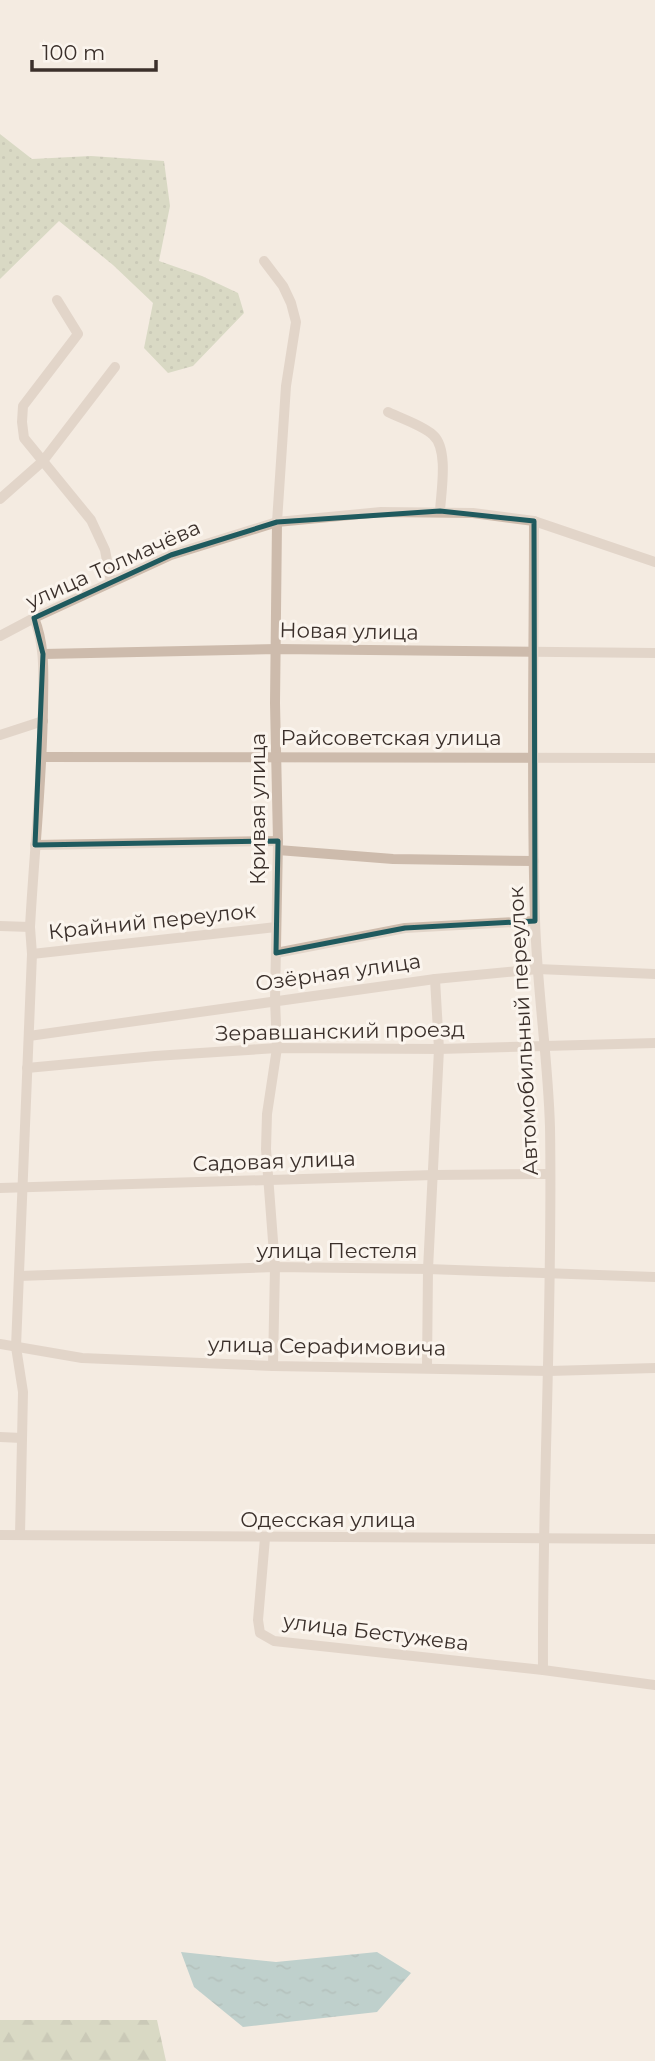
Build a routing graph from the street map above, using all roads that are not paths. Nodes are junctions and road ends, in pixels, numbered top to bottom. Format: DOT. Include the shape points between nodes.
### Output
graph roads {
  1 [pos="264,261"];
  2 [pos="57,300"];
  3 [pos="115,367"];
  4 [pos="388,412"];
  5 [pos="43,461"];
  6 [pos="0,499"];
  7 [pos="440,511"];
  8 [pos="534,521"];
  9 [pos="277,522"];
  10 [pos="655,562"];
  11 [pos="111,582"];
  12 [pos="34,618"];
  13 [pos="0,636"];
  14 [pos="277,649"];
  15 [pos="534,652"];
  16 [pos="655,653"];
  17 [pos="43,654"];
  18 [pos="43,721"];
  19 [pos="0,735"];
  20 [pos="278,756"];
  21 [pos="43,757"];
  22 [pos="532,757"];
  23 [pos="655,758"];
  24 [pos="35,845"];
  25 [pos="278,846"];
  26 [pos="534,861"];
  27 [pos="535,921"];
  28 [pos="0,926"];
  29 [pos="30,927"];
  30 [pos="276,927"];
  31 [pos="276,953"];
  32 [pos="32,954"];
  33 [pos="538,969"];
  34 [pos="655,974"];
  35 [pos="435,979"];
  36 [pos="275,1000"];
  37 [pos="29,1036"];
  38 [pos="655,1043"];
  39 [pos="544,1045"];
  40 [pos="277,1048"];
  41 [pos="439,1049"];
  42 [pos="27,1068"];
  43 [pos="549,1174"];
  44 [pos="434,1175"];
  45 [pos="269,1181"];
  46 [pos="0,1188"];
  47 [pos="23,1188"];
  48 [pos="275,1267"];
  49 [pos="428,1269"];
  50 [pos="550,1274"];
  51 [pos="19,1276"];
  52 [pos="655,1277"];
  53 [pos="0,1344"];
  54 [pos="16,1347"];
  55 [pos="273,1366"];
  56 [pos="427,1368"];
  57 [pos="655,1368"];
  58 [pos="549,1371"];
  59 [pos="0,1437"];
  60 [pos="22,1438"];
  61 [pos="0,1535"];
  62 [pos="20,1535"];
  63 [pos="265,1538"];
  64 [pos="542,1539"];
  65 [pos="655,1539"];
  66 [pos="543,1670"];
  67 [pos="655,1685"];
  1 -- 9 [label="street, Кривая улица" via="283,286 296,322 286,386"];
  2 -- 5 [label="street" via="78,334 23,406 22,414 24,438"];
  3 -- 5 [label="street"];
  4 -- 7 [label="street" via="434,436 440,447"];
  5 -- 6 [label="street"];
  5 -- 11 [label="street" via="100,534"];
  7 -- 8 [label="street, улица Толмачёва"];
  7 -- 9 [label="street, улица Толмачёва"];
  8 -- 10 [label="street, улица Толмачёва"];
  8 -- 15 [label="street, Автомобильный переулок"];
  9 -- 11 [label="street, улица Толмачёва" via="171,555"];
  9 -- 14 [label="street, Кривая улица"];
  11 -- 12 [label="street, улица Толмачёва"];
  12 -- 13 [label="street, улица Толмачёва"];
  12 -- 17 [label="street"];
  14 -- 15 [label="street, Новая улица"];
  14 -- 17 [label="street, Новая улица"];
  14 -- 20 [label="street, Кривая улица"];
  15 -- 16 [label="street, Новая улица"];
  15 -- 22 [label="street, Автомобильный переулок"];
  17 -- 18 [label="street"];
  18 -- 19 [label="street"];
  18 -- 21 [label="street"];
  20 -- 21 [label="street, Райсоветская улица"];
  20 -- 22 [label="street, Райсоветская улица"];
  20 -- 25 [label="street, Кривая улица"];
  21 -- 24 [label="street"];
  22 -- 23 [label="street, Райсоветская улица"];
  22 -- 26 [label="street, Автомобильный переулок"];
  24 -- 25 [label="street"];
  24 -- 29 [label="street"];
  25 -- 26 [label="street" via="393,859"];
  25 -- 30 [label="street, Кривая улица"];
  26 -- 27 [label="street, Автомобильный переулок"];
  27 -- 31 [label="street" via="405,928"];
  27 -- 33 [label="street, Автомобильный переулок"];
  28 -- 29 [label="street"];
  29 -- 32 [label="street"];
  30 -- 31 [label="street, Кривая улица"];
  30 -- 32 [label="street, Крайний переулок"];
  31 -- 36 [label="street, Кривая улица"];
  32 -- 37 [label="street"];
  33 -- 34 [label="street, Озёрная улица"];
  33 -- 35 [label="street, Озёрная улица"];
  33 -- 39 [label="street, Автомобильный переулок"];
  35 -- 36 [label="street, Озёрная улица"];
  35 -- 41 [label="street"];
  36 -- 37 [label="street, Озёрная улица"];
  36 -- 40 [label="street, Кривая улица"];
  37 -- 42 [label="street"];
  38 -- 39 [label="street, Зеравшанский проезд"];
  39 -- 41 [label="street, Зеравшанский проезд"];
  39 -- 43 [label="street, Автомобильный переулок"];
  40 -- 41 [label="street, Зеравшанский проезд"];
  40 -- 42 [label="street, Зеравшанский проезд"];
  40 -- 45 [label="street, Кривая улица" via="267,1114"];
  41 -- 44 [label="street"];
  42 -- 47 [label="street"];
  43 -- 44 [label="street, Садовая улица"];
  43 -- 50 [label="street, Автомобильный переулок"];
  44 -- 45 [label="street, Садовая улица"];
  44 -- 49 [label="street"];
  45 -- 47 [label="street, Садовая улица"];
  45 -- 48 [label="street, Кривая улица"];
  46 -- 47 [label="street, Садовая улица"];
  47 -- 51 [label="street"];
  48 -- 49 [label="street, улица Пестеля"];
  48 -- 51 [label="street, улица Пестеля"];
  48 -- 55 [label="street, Кривая улица"];
  49 -- 50 [label="street, улица Пестеля"];
  49 -- 56 [label="street"];
  50 -- 52 [label="street, улица Пестеля"];
  50 -- 58 [label="street, Автомобильный переулок"];
  51 -- 54 [label="street"];
  53 -- 54 [label="street, улица Серафимовича"];
  54 -- 55 [label="street, улица Серафимовича" via="82,1358"];
  54 -- 60 [label="street" via="23,1392"];
  55 -- 56 [label="street, улица Серафимовича"];
  56 -- 58 [label="street, улица Серафимовича"];
  57 -- 58 [label="street, улица Серафимовича"];
  58 -- 64 [label="street, Автомобильный переулок"];
  59 -- 60 [label="street"];
  60 -- 62 [label="street"];
  61 -- 62 [label="street, Одесская улица"];
  62 -- 63 [label="street, Одесская улица"];
  63 -- 64 [label="street, Одесская улица"];
  63 -- 66 [label="street, улица Бестужева" via="258,1620 260,1633 274,1641"];
  64 -- 65 [label="street, Одесская улица"];
  64 -- 66 [label="street"];
  66 -- 67 [label="street, улица Бестужева"];
}
